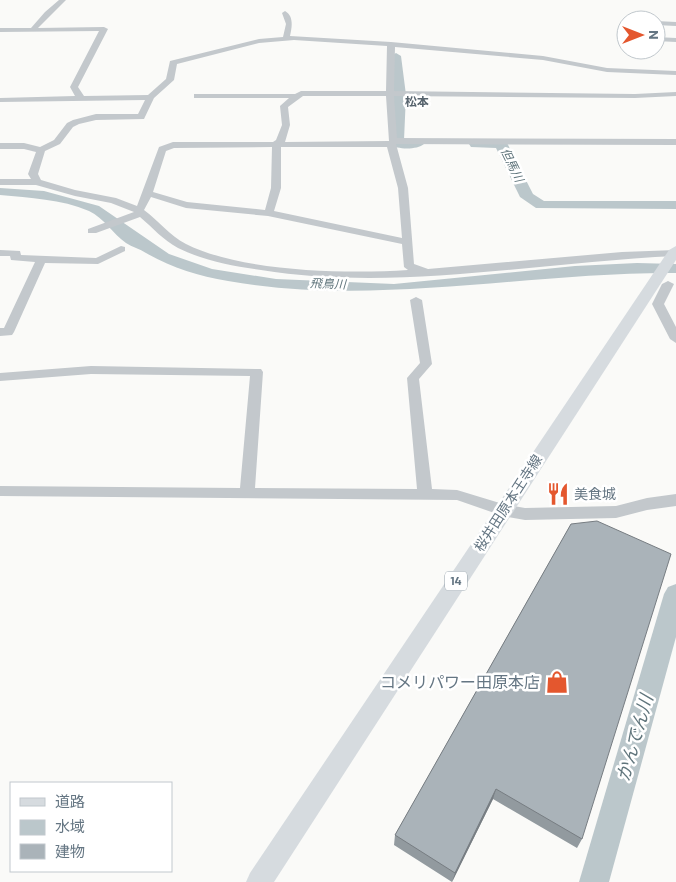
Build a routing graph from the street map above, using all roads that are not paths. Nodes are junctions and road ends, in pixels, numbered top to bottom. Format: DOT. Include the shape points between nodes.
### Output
graph roads {
  1 [pos="63,0"];
  2 [pos="286,13"];
  3 [pos="34,28"];
  4 [pos="0,30"];
  5 [pos="286,38"];
  6 [pos="391,44"];
  7 [pos="676,73"];
  8 [pos="300,92"];
  9 [pos="390,93"];
  10 [pos="676,94"];
  11 [pos="197,96"];
  12 [pos="150,97"];
  13 [pos="0,100"];
  14 [pos="82,100"];
  15 [pos="676,142"];
  16 [pos="278,143"];
  17 [pos="392,143"];
  18 [pos="0,146"];
  19 [pos="41,150"];
  20 [pos="0,182"];
  21 [pos="37,182"];
  22 [pos="148,193"];
  23 [pos="140,212"];
  24 [pos="268,213"];
  25 [pos="94,231"];
  26 [pos="408,242"];
  27 [pos="121,249"];
  28 [pos="676,252"];
  29 [pos="0,253"];
  30 [pos="42,260"];
  31 [pos="427,272"];
  32 [pos="663,283"];
  33 [pos="416,300"];
  34 [pos="0,332"];
  35 [pos="676,339"];
  36 [pos="0,377"];
  37 [pos="0,491"];
  38 [pos="247,493"];
  39 [pos="425,494"];
  40 [pos="676,500"];
  41 [pos="503,510"];
  42 [pos="259,882"];
  1 -- 3 [label="street"];
  2 -- 5 [label="street" via="289,24"];
  3 -- 4 [label="street"];
  3 -- 14 [label="street" via="104,29 74,87"];
  5 -- 6 [label="street"];
  5 -- 12 [label="street" via="234,46 177,61 173,63 170,80"];
  6 -- 7 [label="street" via="543,58 607,70"];
  6 -- 9 [label="street"];
  8 -- 9 [label="street"];
  8 -- 11 [label="street"];
  8 -- 16 [label="street" via="284,106 286,125"];
  9 -- 10 [label="street"];
  9 -- 17 [label="street"];
  12 -- 14 [label="street"];
  12 -- 19 [label="street" via="141,117 96,117 76,122 56,142"];
  13 -- 14 [label="street"];
  15 -- 17 [label="street"];
  16 -- 17 [label="street"];
  16 -- 22 [label="street" via="166,146 162,149"];
  16 -- 24 [label="street" via="276,190"];
  17 -- 26 [label="street" via="403,188"];
  18 -- 19 [label="street"];
  19 -- 21 [label="street" via="33,174"];
  20 -- 21 [label="street"];
  21 -- 23 [label="street" via="67,192 105,198"];
  22 -- 23 [label="street"];
  22 -- 24 [label="street" via="186,205"];
  23 -- 25 [label="street"];
  23 -- 31 [label="street" via="182,246 237,264 325,274"];
  24 -- 26 [label="street"];
  26 -- 31 [label="street" via="409,267 426,269"];
  27 -- 30 [label="street" via="98,261"];
  28 -- 31 [label="street"];
  28 -- 32 [label="main road, 桜井田原本王寺線 / 14"];
  29 -- 30 [label="street" via="16,253 15,258"];
  30 -- 34 [label="street" via="8,332"];
  32 -- 35 [label="street" via="658,304"];
  32 -- 41 [label="main road, 桜井田原本王寺線 / 14"];
  33 -- 39 [label="street" via="426,364 413,378"];
  36 -- 38 [label="street" via="91,370 258,372"];
  37 -- 38 [label="street"];
  38 -- 39 [label="street"];
  39 -- 41 [label="street" via="457,495"];
  40 -- 41 [label="street" via="616,512 525,514"];
  41 -- 42 [label="main road, 桜井田原本王寺線 / 14"];
}
